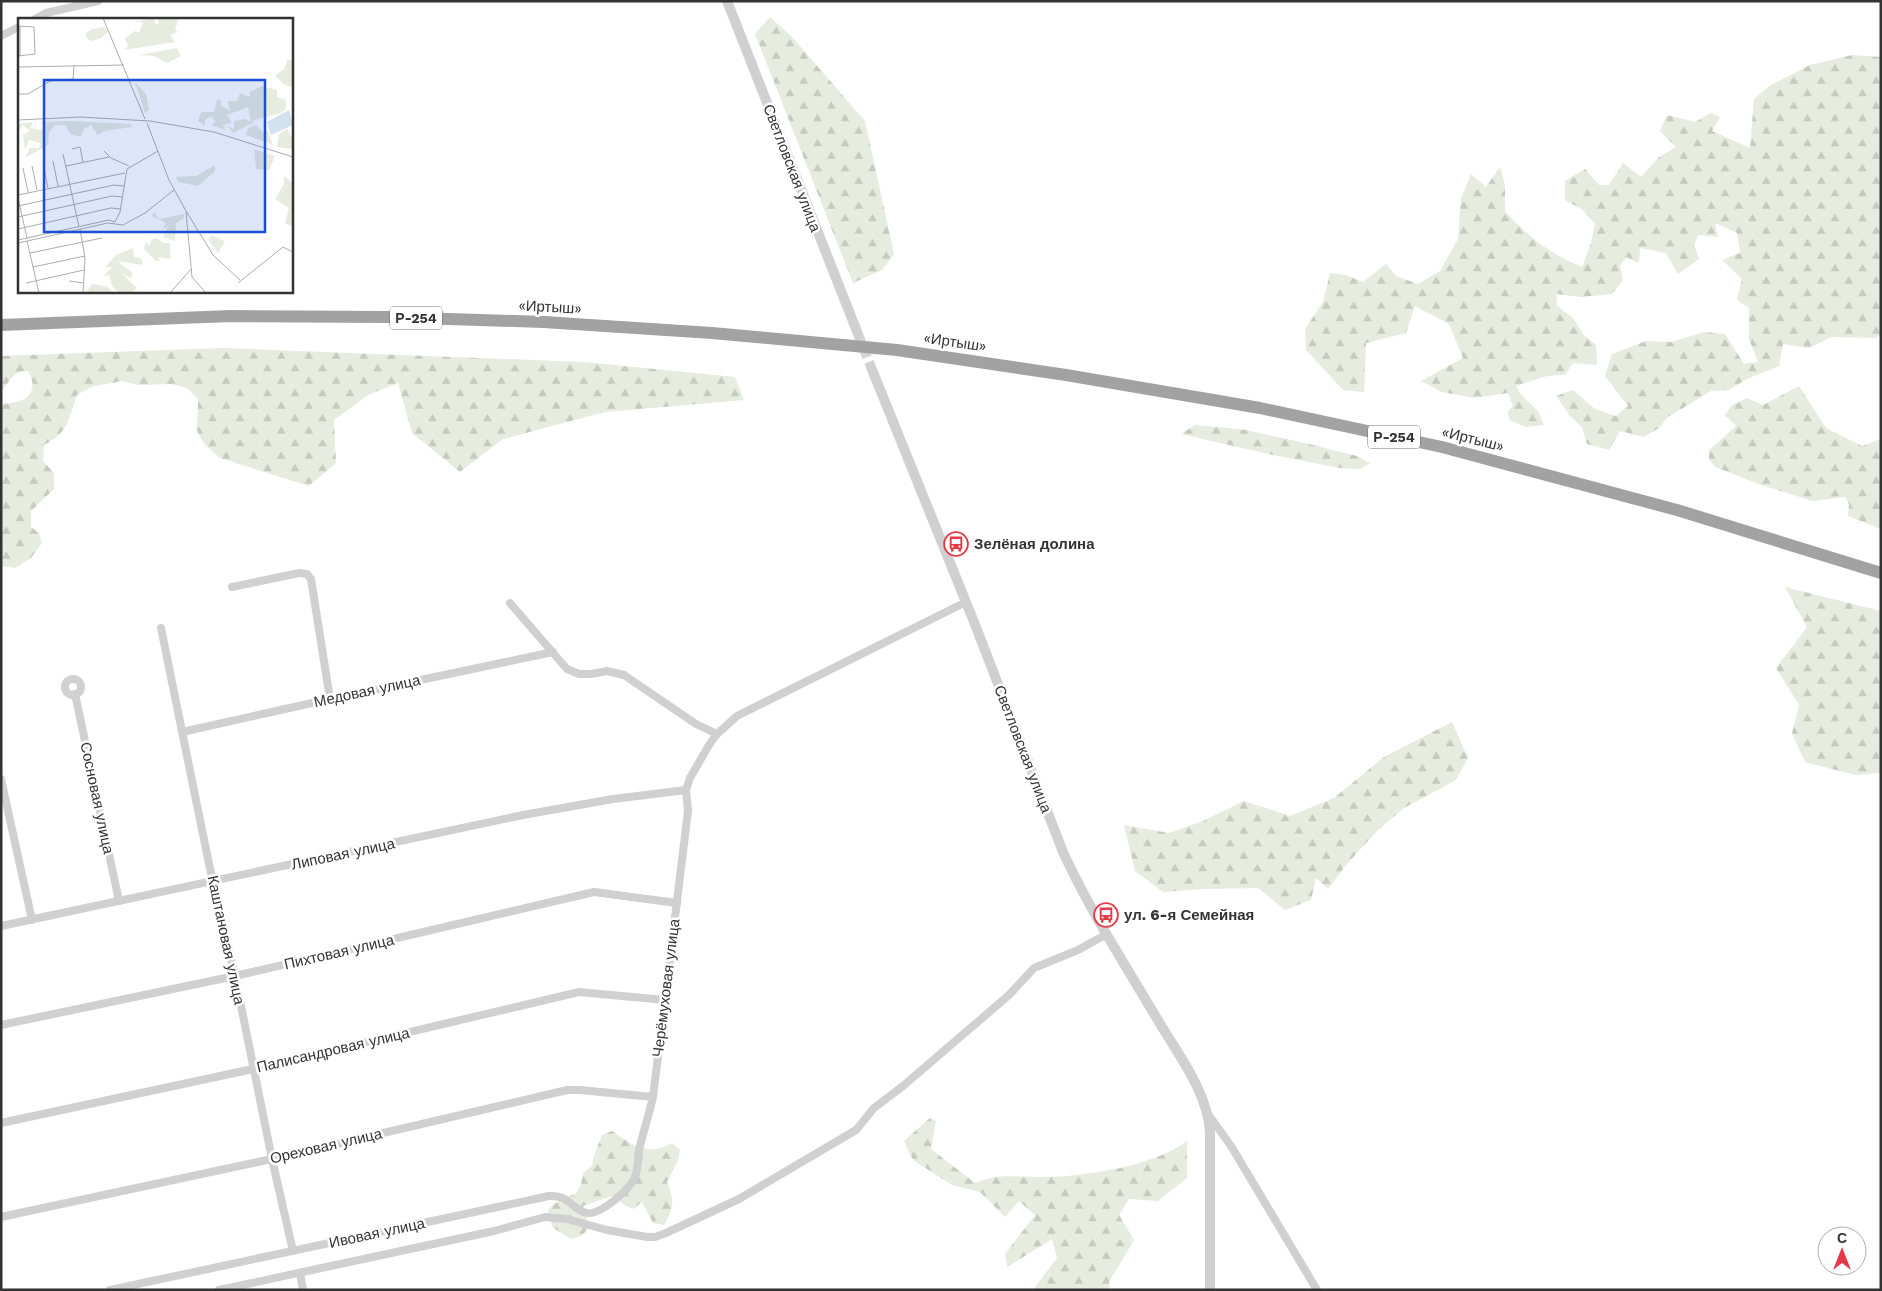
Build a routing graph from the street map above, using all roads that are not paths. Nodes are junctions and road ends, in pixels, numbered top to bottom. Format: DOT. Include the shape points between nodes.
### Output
graph roads {
  1 [pos="98,1"];
  2 [pos="728,1"];
  3 [pos="37,18"];
  4 [pos="18,28"];
  5 [pos="1,36"];
  6 [pos="1,324"];
  7 [pos="858,334"];
  8 [pos="871,367"];
  9 [pos="1881,573"];
  10 [pos="232,587"];
  11 [pos="966,602"];
  12 [pos="510,603"];
  13 [pos="161,628"];
  14 [pos="552,652"];
  15 [pos="75,694"];
  16 [pos="330,699"];
  17 [pos="182,732"];
  18 [pos="717,734"];
  19 [pos="1,778"];
  20 [pos="686,790"];
  21 [pos="214,881"];
  22 [pos="119,901"];
  23 [pos="677,903"];
  24 [pos="32,920"];
  25 [pos="1,926"];
  26 [pos="1107,934"];
  27 [pos="235,976"];
  28 [pos="665,1000"];
  29 [pos="1,1025"];
  30 [pos="253,1069"];
  31 [pos="653,1097"];
  32 [pos="1208,1114"];
  33 [pos="1,1123"];
  34 [pos="272,1159"];
  35 [pos="631,1184"];
  36 [pos="1,1217"];
  37 [pos="293,1251"];
  38 [pos="300,1272"];
  39 [pos="110,1290"];
  40 [pos="219,1290"];
  41 [pos="303,1290"];
  42 [pos="1210,1290"];
  43 [pos="1316,1290"];
  1 -- 3 [label="street"];
  2 -- 7 [label="street, Светловская улица"];
  4 -- 5 [label="street"];
  6 -- 9 [label="highway, «Иртыш» / Р-254" via="221,317 388,317 544,322 897,350 1260,408 1442,447 1677,510"];
  8 -- 11 [label="street, Светловская улица"];
  10 -- 16 [label="street" via="307,574 311,579"];
  11 -- 18 [label="street" via="737,716"];
  11 -- 26 [label="street, Светловская улица" via="1063,852"];
  12 -- 14 [label="street"];
  13 -- 17 [label="street, Каштановая улица"];
  14 -- 16 [label="street, Медовая улица"];
  14 -- 18 [label="street" via="567,669 579,674 607,671 624,675 696,724"];
  15 -- 22 [label="street, Сосновая улица"];
  16 -- 17 [label="street, Медовая улица"];
  17 -- 21 [label="street, Каштановая улица"];
  18 -- 20 [label="street"];
  19 -- 24 [label="street"];
  20 -- 21 [label="street, Липовая улица" via="523,815"];
  20 -- 23 [label="street, Черёмуховая улица" via="688,811"];
  21 -- 22 [label="street, Липовая улица"];
  21 -- 27 [label="street, Каштановая улица"];
  22 -- 24 [label="street, Липовая улица"];
  23 -- 27 [label="street, Пихтовая улица" via="594,892"];
  23 -- 28 [label="street, Черёмуховая улица"];
  24 -- 25 [label="street, Липовая улица"];
  26 -- 32 [label="street, Светловская улица" via="1198,1088"];
  26 -- 38 [label="street, Ивовая улица" via="1034,968 995,1007 874,1108 856,1130 739,1199 654,1237 545,1217"];
  27 -- 29 [label="street, Пихтовая улица"];
  27 -- 30 [label="street, Каштановая улица"];
  28 -- 30 [label="street, Палисандровая улица" via="579,992"];
  28 -- 31 [label="street, Черёмуховая улица"];
  30 -- 33 [label="street, Палисандровая улица"];
  30 -- 34 [label="street, Каштановая улица"];
  31 -- 34 [label="street, Ореховая улица" via="567,1090"];
  31 -- 35 [label="street, Черёмуховая улица"];
  32 -- 42 [label="street, Светловская улица"];
  32 -- 43 [label="street" via="1231,1146"];
  34 -- 36 [label="street, Ореховая улица"];
  34 -- 37 [label="street, Каштановая улица"];
  35 -- 37 [label="street, Ивовая улица" via="603,1210 596,1212 588,1213 567,1199 549,1196"];
  37 -- 39 [label="street, Ивовая улица"];
  38 -- 40 [label="street, Ивовая улица"];
  38 -- 41 [label="street"];
}
